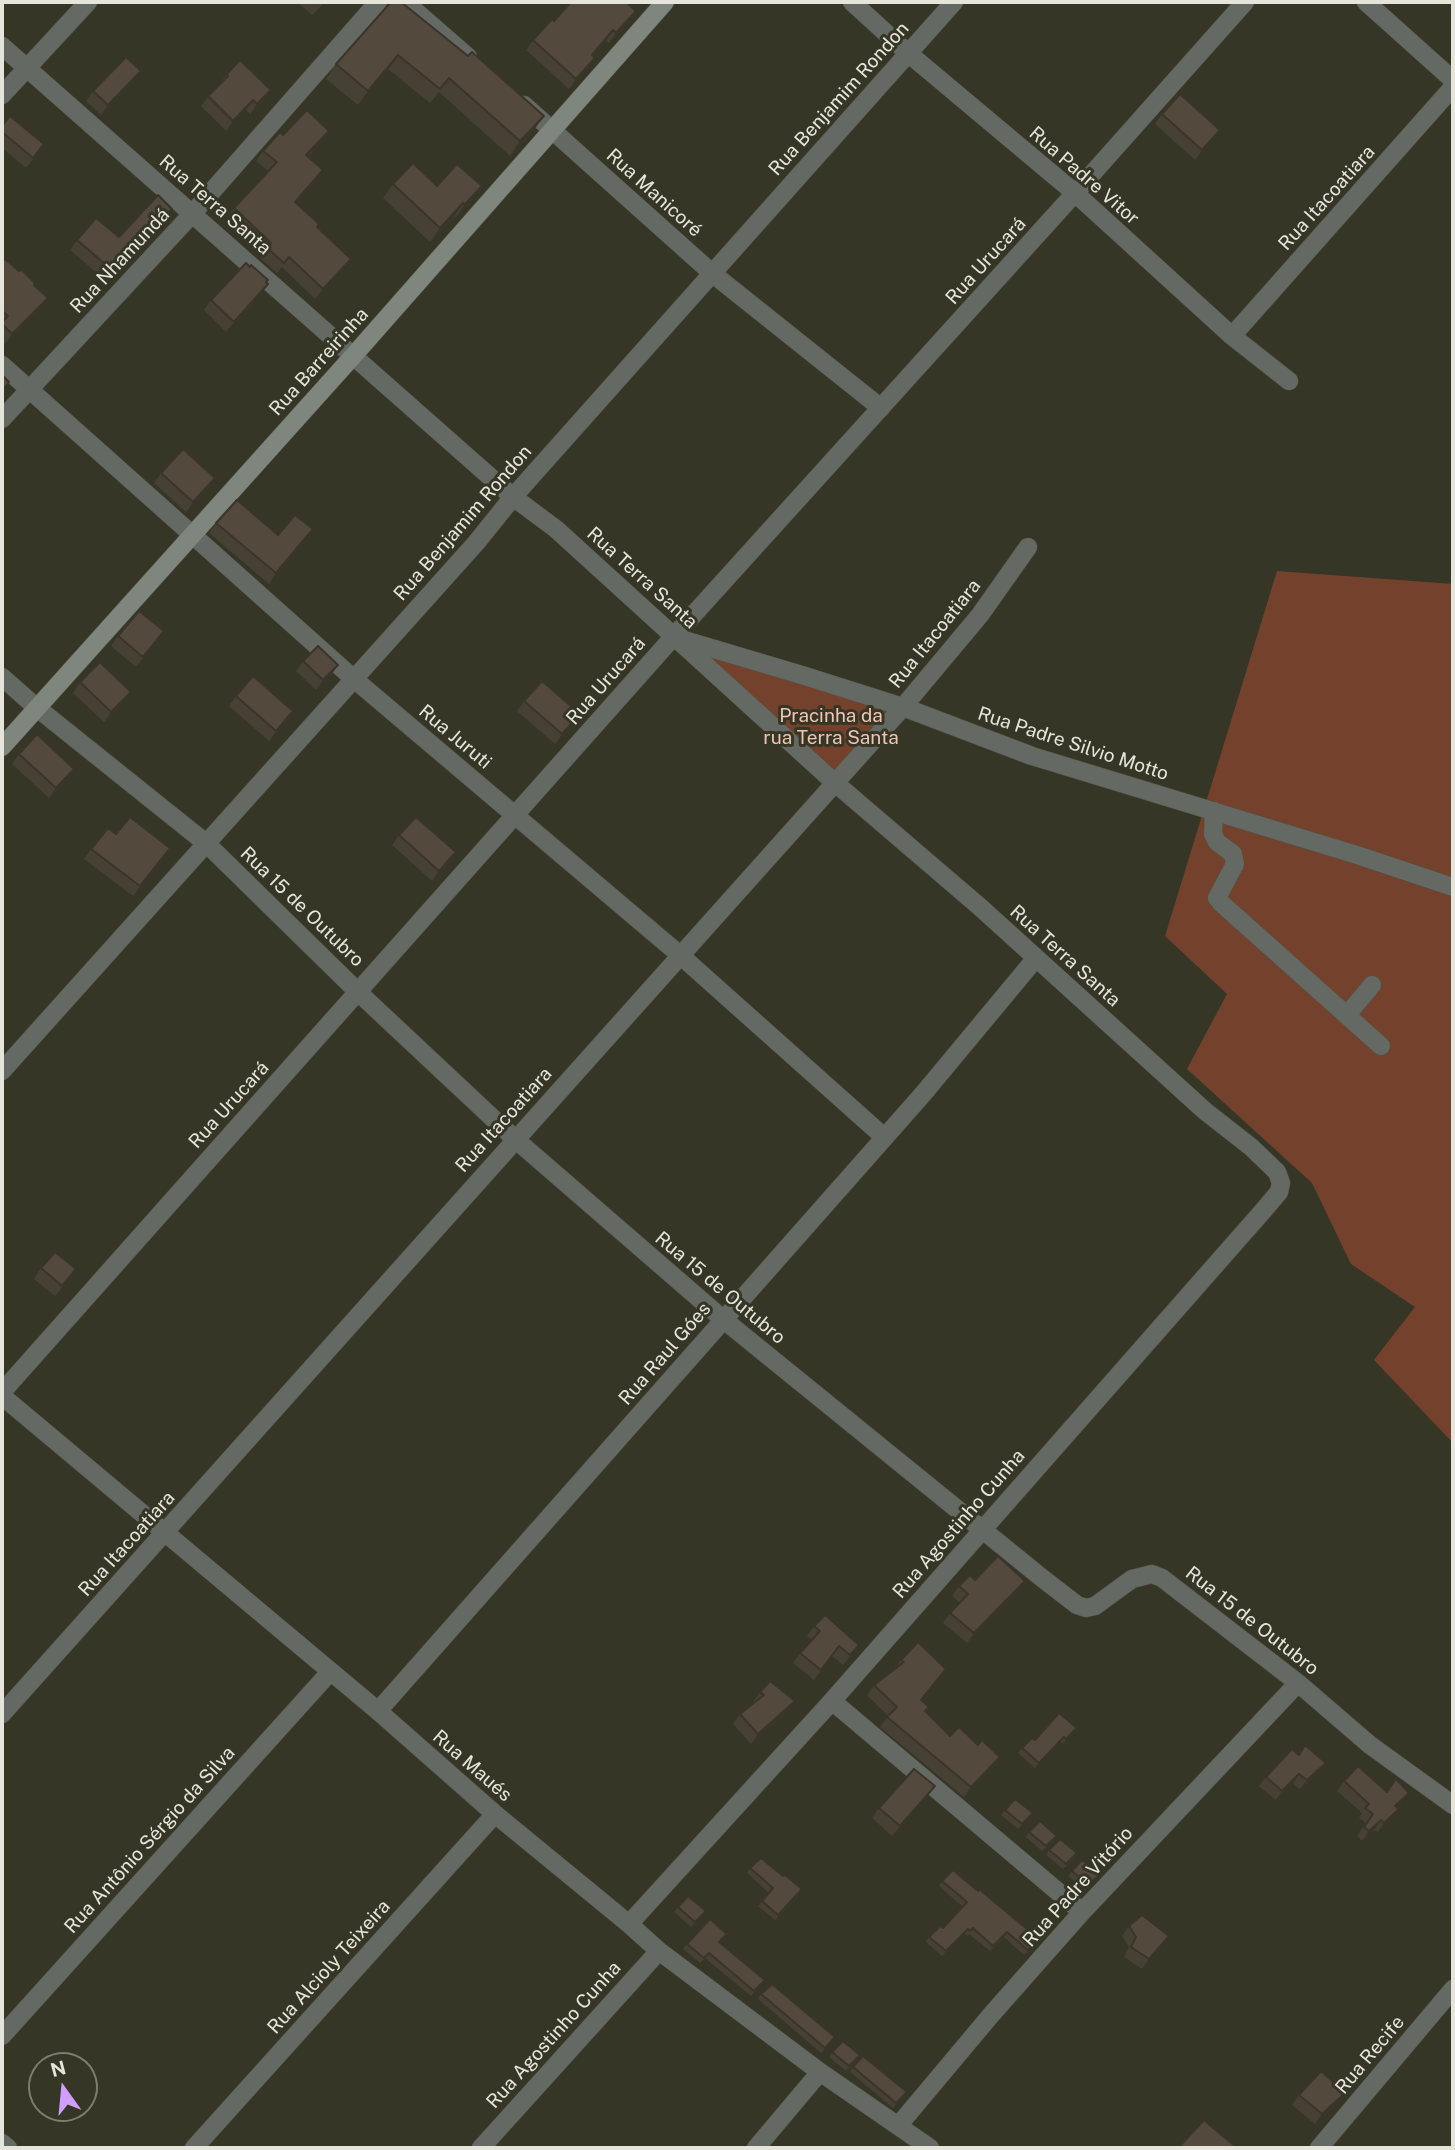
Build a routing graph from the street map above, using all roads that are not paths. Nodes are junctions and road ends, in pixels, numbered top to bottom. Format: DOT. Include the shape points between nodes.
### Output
graph roads {
  1 [pos="88,2"];
  2 [pos="378,2"];
  3 [pos="405,2"];
  4 [pos="664,2"];
  5 [pos="852,2"];
  6 [pos="954,2"];
  7 [pos="1245,2"];
  8 [pos="1366,2"];
  9 [pos="2,46"];
  10 [pos="908,53"];
  11 [pos="26,67"];
  12 [pos="484,70"];
  13 [pos="1453,80"];
  14 [pos="1453,87"];
  15 [pos="2,94"];
  16 [pos="513,96"];
  17 [pos="553,131"];
  18 [pos="1075,193"];
  19 [pos="193,213"];
  20 [pos="713,274"];
  21 [pos="1232,336"];
  22 [pos="354,355"];
  23 [pos="2,365"];
  24 [pos="1289,381"];
  25 [pos="29,389"];
  26 [pos="881,408"];
  27 [pos="2,419"];
  28 [pos="513,497"];
  29 [pos="192,536"];
  30 [pos="1028,547"];
  31 [pos="677,637"];
  32 [pos="2,677"];
  33 [pos="354,679"];
  34 [pos="36,707"];
  35 [pos="903,707"];
  36 [pos="2,747"];
  37 [pos="834,782"];
  38 [pos="1214,811"];
  39 [pos="515,816"];
  40 [pos="207,844"];
  41 [pos="1453,887"];
  42 [pos="680,955"];
  43 [pos="1035,958"];
  44 [pos="1372,985"];
  45 [pos="358,992"];
  46 [pos="1347,1015"];
  47 [pos="1381,1045"];
  48 [pos="2,1071"];
  49 [pos="884,1137"];
  50 [pos="515,1139"];
  51 [pos="1251,1147"];
  52 [pos="724,1320"];
  53 [pos="2,1394"];
  54 [pos="982,1531"];
  55 [pos="165,1532"];
  56 [pos="330,1672"];
  57 [pos="1298,1683"];
  58 [pos="832,1701"];
  59 [pos="378,1711"];
  60 [pos="2,1714"];
  61 [pos="1453,1805"];
  62 [pos="495,1814"];
  63 [pos="1082,1912"];
  64 [pos="629,1924"];
  65 [pos="659,1951"];
  66 [pos="1453,1989"];
  67 [pos="2,2036"];
  68 [pos="820,2073"];
  69 [pos="898,2126"];
  70 [pos="2,2143"];
  71 [pos="8,2148"];
  72 [pos="194,2148"];
  73 [pos="481,2148"];
  74 [pos="756,2148"];
  75 [pos="929,2148"];
  76 [pos="1320,2148"];
  1 -- 11 [label="street"];
  2 -- 19 [label="street, Rua Nhamundá"];
  3 -- 12 [label="street"];
  4 -- 17 [label="street, Rua Barreirinha"];
  5 -- 10 [label="street, Rua Padre Vitor"];
  6 -- 10 [label="street, Rua Benjamim Rondon"];
  7 -- 18 [label="street, Rua Urucará"];
  8 -- 13 [label="street"];
  9 -- 11 [label="street, Rua Terra Santa"];
  10 -- 18 [label="street, Rua Padre Vitor"];
  10 -- 20 [label="street, Rua Benjamim Rondon"];
  11 -- 15 [label="street"];
  11 -- 19 [label="street, Rua Terra Santa"];
  14 -- 21 [label="street, Rua Itacoatiara"];
  16 -- 17 [label="street, Rua Manicoré"];
  17 -- 20 [label="street, Rua Manicoré"];
  17 -- 22 [label="street, Rua Barreirinha"];
  18 -- 21 [label="street, Rua Padre Vitor"];
  18 -- 26 [label="street, Rua Urucará"];
  19 -- 22 [label="street, Rua Terra Santa"];
  19 -- 25 [label="street, Rua Nhamundá"];
  20 -- 26 [label="street, Rua Manicoré"];
  20 -- 28 [label="street, Rua Benjamim Rondon"];
  21 -- 24 [label="street, Rua Padre Vitor"];
  22 -- 28 [label="street, Rua Terra Santa"];
  22 -- 29 [label="street, Rua Barreirinha"];
  23 -- 25 [label="street, Rua Juruti"];
  25 -- 27 [label="street, Rua Nhamundá"];
  25 -- 29 [label="street, Rua Juruti"];
  26 -- 31 [label="street, Rua Urucará"];
  28 -- 31 [label="street, Rua Terra Santa" via="556,529"];
  28 -- 33 [label="street, Rua Benjamim Rondon"];
  29 -- 33 [label="street, Rua Juruti"];
  29 -- 34 [label="street, Rua Barreirinha"];
  30 -- 35 [label="street, Rua Itacoatiara" via="980,615"];
  31 -- 35 [label="street, Rua Padre Silvio Motto"];
  31 -- 37 [label="street, Rua Terra Santa"];
  31 -- 39 [label="street, Rua Urucará"];
  32 -- 34 [label="street, Rua 15 de Outubro"];
  33 -- 39 [label="street, Rua Juruti"];
  33 -- 40 [label="street, Rua Benjamim Rondon"];
  34 -- 36 [label="street, Rua Barreirinha"];
  34 -- 40 [label="street, Rua 15 de Outubro"];
  35 -- 37 [label="street, Rua Itacoatiara"];
  35 -- 38 [label="street, Rua Padre Silvio Motto" via="1032,756"];
  37 -- 42 [label="street, Rua Itacoatiara"];
  37 -- 43 [label="street, Rua Terra Santa"];
  38 -- 41 [label="street, Rua Padre Silvio Motto"];
  38 -- 46 [label="street" via="1213,834 1233,854 1235,864 1217,898"];
  39 -- 42 [label="street, Rua Juruti"];
  39 -- 45 [label="street, Rua Urucará"];
  40 -- 45 [label="street, Rua 15 de Outubro"];
  40 -- 48 [label="street, Rua Benjamim Rondon"];
  42 -- 49 [label="street, Rua Juruti"];
  42 -- 50 [label="street, Rua Itacoatiara"];
  43 -- 49 [label="street, Rua Raul Góes"];
  43 -- 51 [label="street, Rua Terra Santa"];
  44 -- 46 [label="street"];
  45 -- 50 [label="street, Rua 15 de Outubro"];
  45 -- 53 [label="street, Rua Urucará"];
  46 -- 47 [label="street"];
  49 -- 52 [label="street, Rua Raul Góes"];
  50 -- 52 [label="street, Rua 15 de Outubro"];
  50 -- 55 [label="street, Rua Itacoatiara"];
  51 -- 54 [label="street, Rua Agostinho Cunha" via="1276,1172 1279,1192"];
  52 -- 54 [label="street, Rua 15 de Outubro"];
  52 -- 59 [label="street, Rua Raul Góes"];
  53 -- 55 [label="street, Rua Maués"];
  54 -- 57 [label="street, Rua 15 de Outubro" via="1086,1608 1132,1578 1153,1574 1162,1578"];
  54 -- 58 [label="street, Rua Agostinho Cunha"];
  55 -- 56 [label="street, Rua Maués"];
  55 -- 60 [label="street, Rua Itacoatiara"];
  56 -- 59 [label="street, Rua Maués"];
  56 -- 67 [label="street, Rua Antônio Sérgio da Silva"];
  57 -- 61 [label="street, Rua 15 de Outubro" via="1370,1745"];
  57 -- 63 [label="street, Rua Padre Vitório"];
  58 -- 63 [label="street"];
  58 -- 64 [label="street, Rua Agostinho Cunha"];
  59 -- 62 [label="street, Rua Maués"];
  62 -- 64 [label="street, Rua Maués"];
  62 -- 72 [label="street, Rua Alcioly Teixeira"];
  63 -- 69 [label="street, Rua Padre Vitório"];
  64 -- 65 [label="street, Rua Maués"];
  65 -- 68 [label="street, Rua Maués"];
  65 -- 73 [label="street, Rua Agostinho Cunha"];
  66 -- 76 [label="street, Rua Recife"];
  68 -- 69 [label="street, Rua Maués"];
  68 -- 74 [label="street"];
  69 -- 75 [label="street, Rua Maués"];
  70 -- 71 [label="street"];
}
